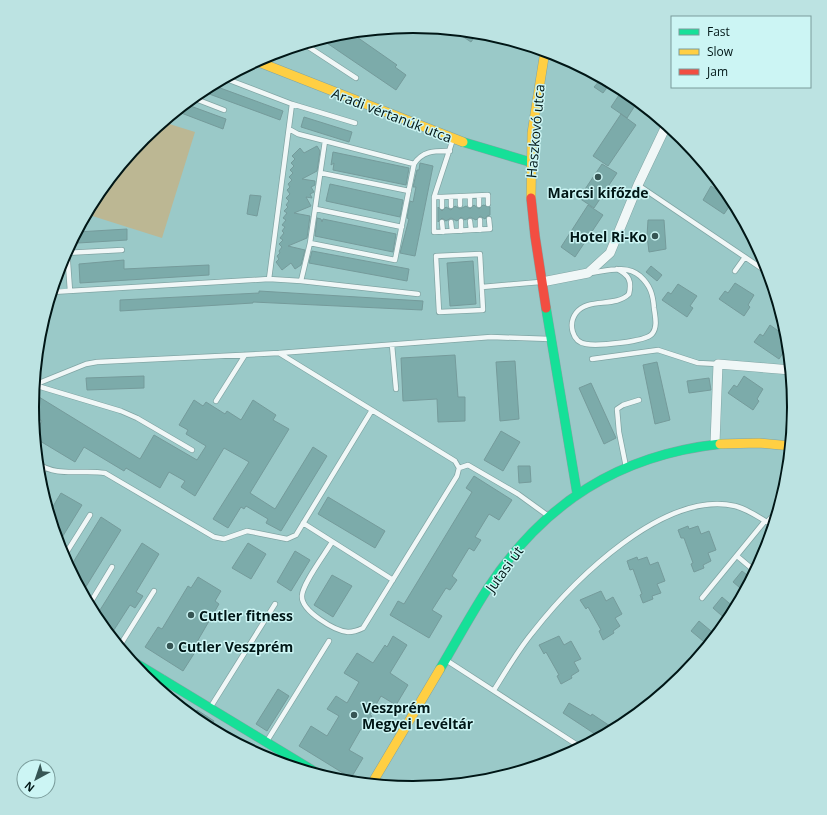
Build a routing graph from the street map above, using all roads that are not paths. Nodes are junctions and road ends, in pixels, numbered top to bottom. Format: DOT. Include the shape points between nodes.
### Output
graph roads {
  1 [pos="310,48"];
  2 [pos="544,57"];
  3 [pos="266,64"];
  4 [pos="356,78"];
  5 [pos="231,81"];
  6 [pos="199,101"];
  7 [pos="292,104"];
  8 [pos="224,110"];
  9 [pos="355,123"];
  10 [pos="289,129"];
  11 [pos="664,130"];
  12 [pos="453,139"];
  13 [pos="326,141"];
  14 [pos="450,151"];
  15 [pos="530,162"];
  16 [pos="414,164"];
  17 [pos="321,173"];
  18 [pos="638,185"];
  19 [pos="409,191"];
  20 [pos="460,196"];
  21 [pos="470,196"];
  22 [pos="479,196"];
  23 [pos="434,197"];
  24 [pos="442,197"];
  25 [pos="451,197"];
  26 [pos="488,204"];
  27 [pos="460,205"];
  28 [pos="470,205"];
  29 [pos="479,205"];
  30 [pos="451,206"];
  31 [pos="442,207"];
  32 [pos="316,209"];
  33 [pos="489,219"];
  34 [pos="480,220"];
  35 [pos="460,221"];
  36 [pos="470,221"];
  37 [pos="442,222"];
  38 [pos="451,222"];
  39 [pos="402,226"];
  40 [pos="461,230"];
  41 [pos="470,230"];
  42 [pos="480,230"];
  43 [pos="452,231"];
  44 [pos="443,232"];
  45 [pos="310,243"];
  46 [pos="122,250"];
  47 [pos="74,252"];
  48 [pos="745,257"];
  49 [pos="68,264"];
  50 [pos="760,267"];
  51 [pos="617,269"];
  52 [pos="735,271"];
  53 [pos="588,273"];
  54 [pos="269,279"];
  55 [pos="301,281"];
  56 [pos="542,282"];
  57 [pos="482,287"];
  58 [pos="70,291"];
  59 [pos="58,292"];
  60 [pos="418,294"];
  61 [pos="552,339"];
  62 [pos="392,345"];
  63 [pos="279,353"];
  64 [pos="245,355"];
  65 [pos="592,359"];
  66 [pos="718,364"];
  67 [pos="786,370"];
  68 [pos="40,383"];
  69 [pos="40,387"];
  70 [pos="396,389"];
  71 [pos="639,400"];
  72 [pos="216,401"];
  73 [pos="372,410"];
  74 [pos="715,443"];
  75 [pos="786,446"];
  76 [pos="192,450"];
  77 [pos="626,467"];
  78 [pos="44,468"];
  79 [pos="459,468"];
  80 [pos="577,493"];
  81 [pos="90,515"];
  82 [pos="549,516"];
  83 [pos="771,518"];
  84 [pos="765,521"];
  85 [pos="303,523"];
  86 [pos="332,542"];
  87 [pos="68,550"];
  88 [pos="737,556"];
  89 [pos="112,567"];
  90 [pos="751,568"];
  91 [pos="392,580"];
  92 [pos="154,591"];
  93 [pos="702,598"];
  94 [pos="92,600"];
  95 [pos="275,604"];
  96 [pos="329,641"];
  97 [pos="122,642"];
  98 [pos="446,660"];
  99 [pos="148,670"];
  100 [pos="163,680"];
  101 [pos="161,683"];
  102 [pos="494,690"];
  103 [pos="210,708"];
  104 [pos="266,742"];
  105 [pos="576,744"];
  106 [pos="304,765"];
  107 [pos="375,780"];
  1 -- 4 [label="lane"];
  2 -- 15 [label="street, Haszkovó utca" via="536,90"];
  3 -- 12 [label="street, Aradi vértanúk utca"];
  5 -- 7 [label="lane"];
  6 -- 8 [label="lane"];
  7 -- 9 [label="lane"];
  7 -- 10 [label="lane"];
  10 -- 13 [label="lane"];
  10 -- 54 [label="lane"];
  11 -- 18 [label="street"];
  12 -- 14 [label="lane"];
  12 -- 15 [label="street, Aradi vértanúk utca"];
  13 -- 16 [label="lane"];
  13 -- 17 [label="lane"];
  14 -- 16 [label="lane" via="427,152"];
  14 -- 23 [label="lane"];
  15 -- 56 [label="street, Haszkovó utca" via="531,194"];
  16 -- 19 [label="lane"];
  17 -- 19 [label="lane"];
  17 -- 32 [label="lane"];
  18 -- 48 [label="lane"];
  18 -- 53 [label="street" via="610,253"];
  19 -- 39 [label="lane"];
  20 -- 21 [label="lane"];
  20 -- 25 [label="lane"];
  20 -- 27 [label="lane"];
  21 -- 22 [label="lane"];
  21 -- 28 [label="lane"];
  22 -- 26 [label="lane" via="488,195"];
  22 -- 29 [label="lane"];
  23 -- 24 [label="lane"];
  23 -- 44 [label="lane" via="434,232"];
  24 -- 25 [label="lane"];
  24 -- 31 [label="lane"];
  25 -- 30 [label="lane"];
  32 -- 39 [label="lane"];
  32 -- 45 [label="lane"];
  33 -- 42 [label="lane" via="490,229"];
  34 -- 42 [label="lane"];
  35 -- 40 [label="lane"];
  36 -- 41 [label="lane"];
  37 -- 44 [label="lane"];
  38 -- 43 [label="lane"];
  39 -- 45 [label="lane" via="395,260"];
  40 -- 41 [label="lane"];
  40 -- 43 [label="lane"];
  41 -- 42 [label="lane"];
  43 -- 44 [label="lane"];
  45 -- 55 [label="lane"];
  46 -- 47 [label="lane"];
  48 -- 50 [label="lane"];
  48 -- 52 [label="lane"];
  49 -- 58 [label="lane"];
  51 -- 51 [label="lane" via="630,280 629,294 624,299 588,305 579,310 571,325 575,338 582,343 594,345 638,340 653,333 656,324 650,286 635,271"];
  51 -- 53 [label="lane"];
  53 -- 56 [label="street"];
  54 -- 55 [label="lane"];
  54 -- 58 [label="lane"];
  55 -- 60 [label="lane"];
  56 -- 57 [label="lane"];
  56 -- 61 [label="street, Haszkovó utca"];
  57 -- 57 [label="lane" via="480,254 436,256 439,312 483,310"];
  58 -- 59 [label="lane"];
  61 -- 62 [label="lane" via="491,338"];
  61 -- 80 [label="street, Haszkovó utca"];
  62 -- 63 [label="lane"];
  62 -- 70 [label="lane"];
  63 -- 64 [label="lane"];
  63 -- 73 [label="lane"];
  64 -- 68 [label="lane" via="97,362"];
  64 -- 72 [label="lane"];
  65 -- 66 [label="lane" via="658,350 698,363"];
  66 -- 67 [label="street"];
  66 -- 74 [label="street"];
  69 -- 76 [label="lane" via="121,411"];
  71 -- 77 [label="lane" via="618,409 619,432"];
  73 -- 79 [label="lane" via="455,461"];
  73 -- 85 [label="lane"];
  74 -- 75 [label="street, Jutasi út" via="743,442"];
  74 -- 77 [label="street, Jutasi út" via="683,448"];
  77 -- 80 [label="street, Jutasi út"];
  78 -- 85 [label="lane" via="57,472 105,473 214,537 224,539 247,531 287,539 296,535"];
  79 -- 82 [label="lane" via="468,465 518,494"];
  79 -- 91 [label="lane" via="457,476"];
  80 -- 82 [label="street, Jutasi út"];
  81 -- 87 [label="lane"];
  82 -- 98 [label="street, Jutasi út" via="531,533 488,588"];
  83 -- 84 [label="lane"];
  84 -- 88 [label="lane"];
  84 -- 102 [label="lane" via="735,506 712,504 659,520 629,538 550,611"];
  85 -- 86 [label="lane"];
  86 -- 91 [label="lane"];
  86 -- 91 [label="lane" via="301,597 313,615 336,629 358,631 363,628"];
  88 -- 90 [label="lane"];
  88 -- 93 [label="lane"];
  89 -- 94 [label="lane"];
  92 -- 97 [label="lane"];
  95 -- 103 [label="lane"];
  96 -- 104 [label="lane"];
  98 -- 102 [label="lane"];
  98 -- 107 [label="street, Jutasi út"];
  99 -- 100 [label="street"];
  100 -- 101 [label="street"];
  100 -- 103 [label="street"];
  102 -- 105 [label="lane"];
  103 -- 104 [label="street"];
  104 -- 106 [label="street"];
}
